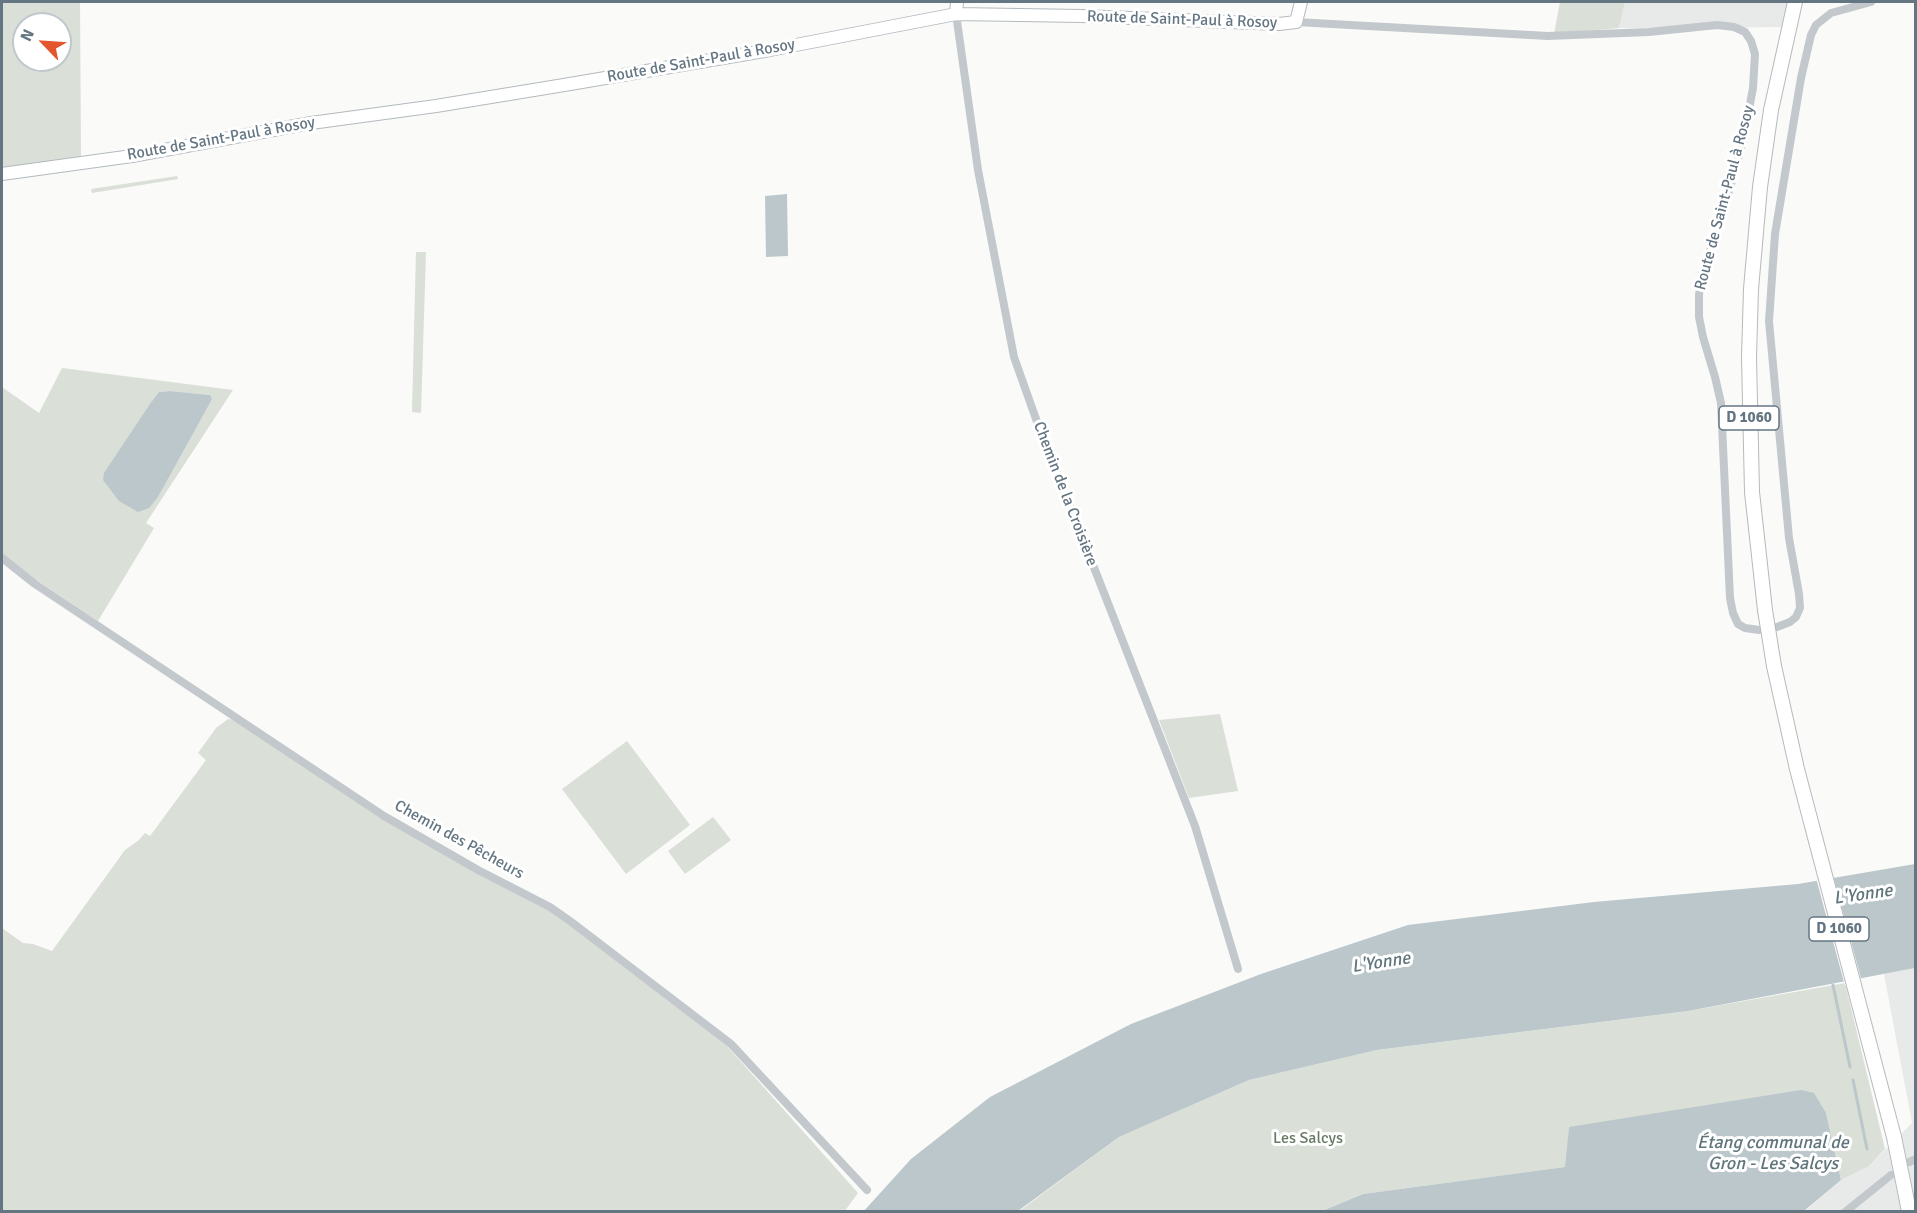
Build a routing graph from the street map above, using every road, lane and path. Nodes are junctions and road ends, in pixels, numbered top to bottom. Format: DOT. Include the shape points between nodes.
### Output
graph roads {
  1 [pos="1301,2"];
  2 [pos="1795,2"];
  3 [pos="1871,2"];
  4 [pos="956,8"];
  5 [pos="1296,21"];
  6 [pos="2,174"];
  7 [pos="2,558"];
  8 [pos="1777,627"];
  9 [pos="1759,630"];
  10 [pos="1238,969"];
  11 [pos="1891,1175"];
  12 [pos="867,1190"];
  13 [pos="1845,1212"];
  14 [pos="1909,1212"];
  1 -- 5 [label="street"];
  2 -- 14 [label="main road, D 1060, bridge" via="1771,110 1760,187 1749,357 1752,492 1774,666 1894,1137"];
  3 -- 8 [label="street" via="1831,13 1816,25 1811,35 1774,234 1769,321 1789,538 1800,608 1790,622"];
  4 -- 5 [label="street, Route de Saint-Paul à Rosoy" via="1279,24"];
  4 -- 6 [label="street, Route de Saint-Paul à Rosoy" via="770,50"];
  4 -- 10 [label="street, Chemin de la Croisière" via="978,170 1014,357 1195,826"];
  5 -- 9 [label="street, Route de Saint-Paul à Rosoy" via="1548,36 1718,25 1746,32 1755,54 1754,88 1743,141 1702,274 1699,317 1720,403 1730,598 1738,624"];
  7 -- 12 [label="street, Chemin des Pêcheurs" via="35,584 384,816 570,921 731,1044"];
  11 -- 13 [label="street"];
}
